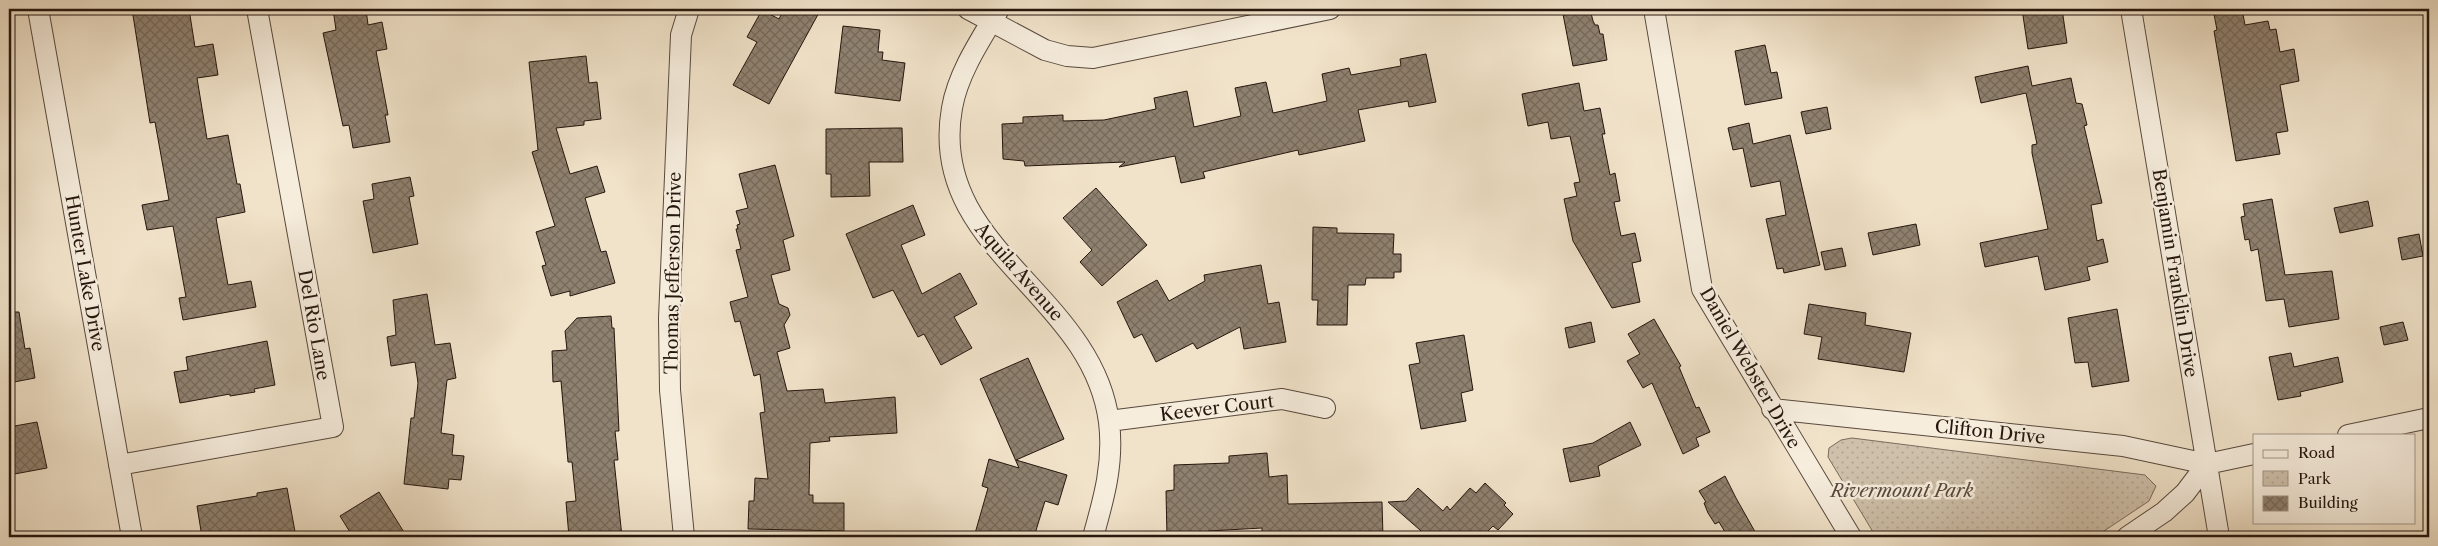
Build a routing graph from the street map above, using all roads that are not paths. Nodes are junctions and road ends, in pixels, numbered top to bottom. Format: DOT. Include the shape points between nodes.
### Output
graph roads {
  1 [pos="38,9"];
  2 [pos="257,9"];
  3 [pos="689,9"];
  4 [pos="968,9"];
  5 [pos="1330,9"];
  6 [pos="1654,9"];
  7 [pos="2131,9"];
  8 [pos="995,15"];
  9 [pos="1325,408"];
  10 [pos="1772,409"];
  11 [pos="2429,418"];
  12 [pos="1109,421"];
  13 [pos="2353,434"];
  14 [pos="2253,454"];
  15 [pos="2207,464"];
  16 [pos="119,466"];
  17 [pos="132,537"];
  18 [pos="684,537"];
  19 [pos="1093,537"];
  20 [pos="1851,537"];
  21 [pos="2127,537"];
  22 [pos="2219,537"];
  1 -- 16 [label="street, Hunter Lake Drive"];
  2 -- 16 [label="street, Del Rio Lane" via="333,427"];
  3 -- 18 [label="street, Thomas Jefferson Drive" via="681,35 669,318 670,390"];
  4 -- 8 [label="street"];
  5 -- 8 [label="street" via="1092,58 1045,50"];
  6 -- 10 [label="street, Daniel Webster Drive" via="1702,289"];
  7 -- 15 [label="street, Benjamin Franklin Drive"];
  8 -- 12 [label="street, Aquila Avenue" via="967,66 952,107 949,138 952,168 962,198 977,224 1068,328 1087,356 1101,389"];
  9 -- 12 [label="street, Keever Court" via="1282,399"];
  10 -- 15 [label="street, Clifton Drive" via="2123,446"];
  10 -- 20 [label="street, Daniel Webster Drive"];
  11 -- 13 [label="street"];
  12 -- 19 [label="street, Aquila Avenue" via="1111,456 1107,488"];
  14 -- 15 [label="street"];
  15 -- 21 [label="street" via="2185,493"];
  15 -- 22 [label="street, Benjamin Franklin Drive"];
  16 -- 17 [label="street, Hunter Lake Drive"];
}
